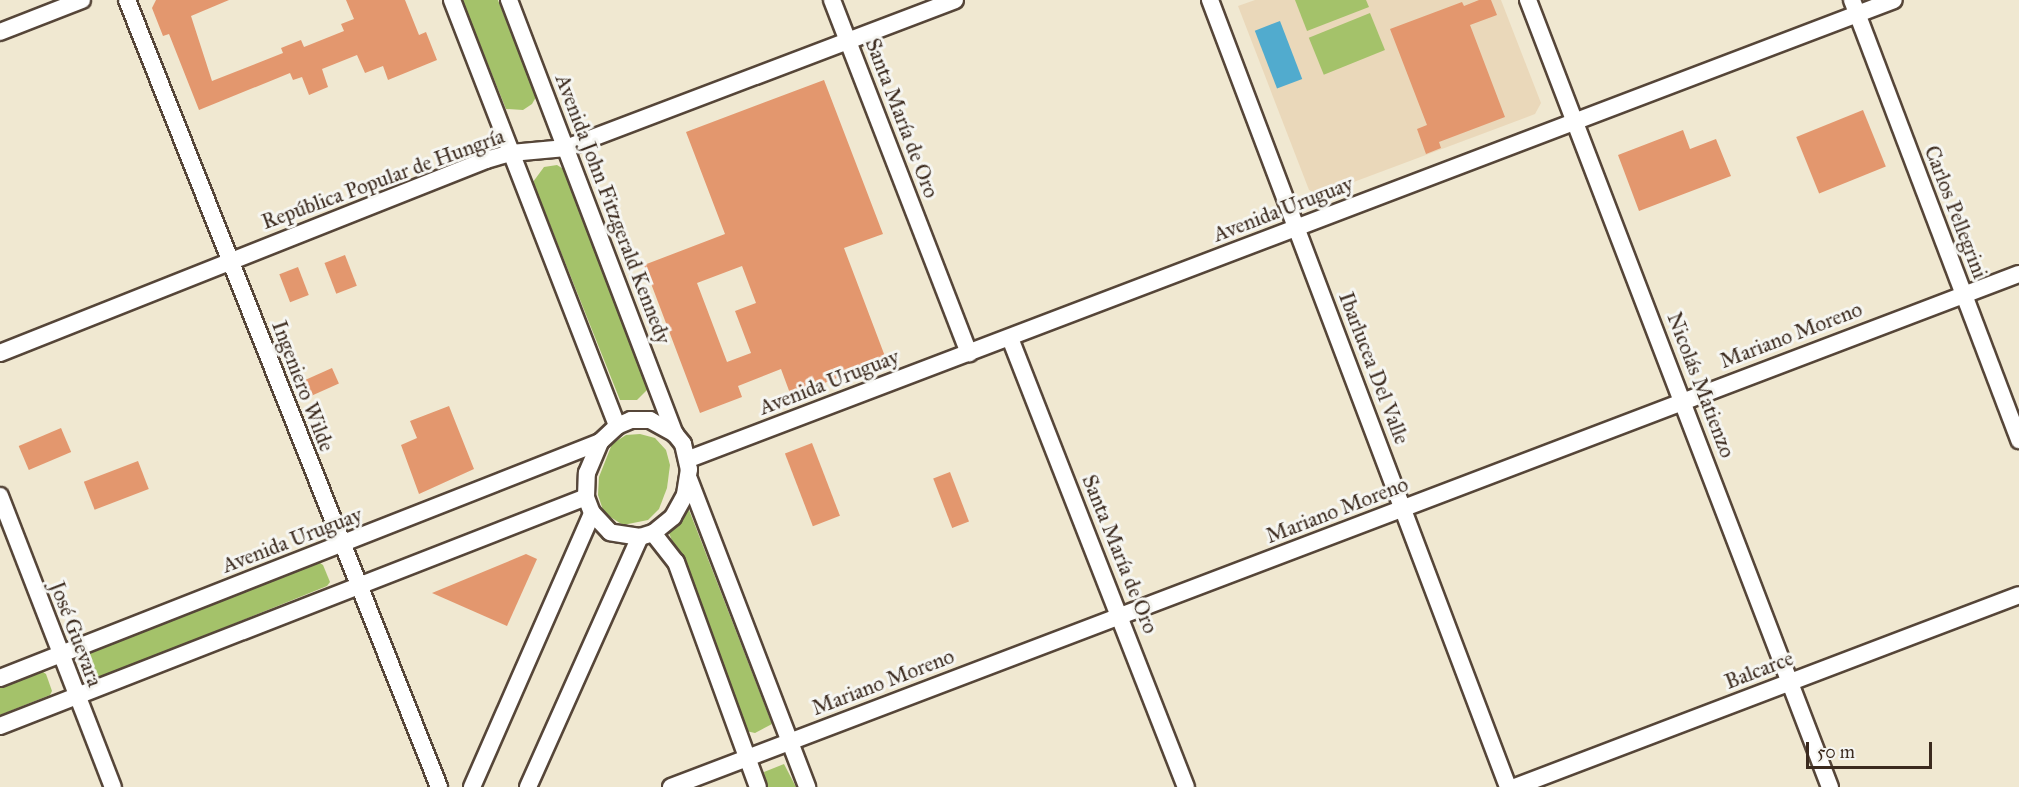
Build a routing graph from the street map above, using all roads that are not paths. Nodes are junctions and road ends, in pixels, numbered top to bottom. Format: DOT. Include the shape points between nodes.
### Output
graph roads {
  1 [pos="82,0"];
  2 [pos="127,0"];
  3 [pos="452,0"];
  4 [pos="509,0"];
  5 [pos="832,0"];
  6 [pos="955,0"];
  7 [pos="1210,0"];
  8 [pos="1528,0"];
  9 [pos="1894,0"];
  10 [pos="1855,7"];
  11 [pos="0,32"];
  12 [pos="848,40"];
  13 [pos="1574,122"];
  14 [pos="566,148"];
  15 [pos="511,153"];
  16 [pos="1297,227"];
  17 [pos="229,261"];
  18 [pos="2019,274"];
  19 [pos="1963,294"];
  20 [pos="1010,338"];
  21 [pos="0,352"];
  22 [pos="969,353"];
  23 [pos="1683,399"];
  24 [pos="617,426"];
  25 [pos="675,434"];
  26 [pos="2019,440"];
  27 [pos="600,442"];
  28 [pos="688,459"];
  29 [pos="689,479"];
  30 [pos="0,496"];
  31 [pos="589,505"];
  32 [pos="1403,508"];
  33 [pos="647,535"];
  34 [pos="341,545"];
  35 [pos="358,587"];
  36 [pos="2019,595"];
  37 [pos="1121,617"];
  38 [pos="60,655"];
  39 [pos="0,678"];
  40 [pos="1789,682"];
  41 [pos="76,697"];
  42 [pos="0,726"];
  43 [pos="790,741"];
  44 [pos="747,758"];
  45 [pos="113,787"];
  46 [pos="439,787"];
  47 [pos="472,787"];
  48 [pos="528,787"];
  49 [pos="671,787"];
  50 [pos="758,787"];
  51 [pos="807,787"];
  52 [pos="1186,787"];
  53 [pos="1508,787"];
  54 [pos="1515,787"];
  55 [pos="1830,787"];
  1 -- 11 [label="street"];
  2 -- 17 [label="street, Ingeniero Wilde"];
  3 -- 15 [label="street"];
  4 -- 14 [label="street, Avenida John Fitzgerald Kennedy"];
  5 -- 12 [label="street, Santa María de Oro"];
  6 -- 12 [label="street, República Popular de Hungría"];
  7 -- 16 [label="street, Ibarlucea Del Valle"];
  8 -- 13 [label="street, Nicolás Matienzo"];
  9 -- 10 [label="street, Avenida Uruguay"];
  10 -- 13 [label="street, Avenida Uruguay"];
  10 -- 19 [label="street, Carlos Pellegrini"];
  12 -- 14 [label="street, República Popular de Hungría"];
  12 -- 22 [label="street, Santa María de Oro"];
  13 -- 16 [label="street, Avenida Uruguay"];
  13 -- 23 [label="street, Nicolás Matienzo"];
  14 -- 15 [label="street, República Popular de Hungría"];
  14 -- 25 [label="street, Avenida John Fitzgerald Kennedy"];
  15 -- 17 [label="street, República Popular de Hungría"];
  15 -- 24 [label="street"];
  16 -- 20 [label="street, Avenida Uruguay"];
  16 -- 32 [label="street, Ibarlucea Del Valle"];
  17 -- 21 [label="street, República Popular de Hungría"];
  17 -- 34 [label="street, Ingeniero Wilde"];
  18 -- 19 [label="street, Mariano Moreno"];
  19 -- 23 [label="street, Mariano Moreno"];
  19 -- 26 [label="street, Carlos Pellegrini"];
  20 -- 22 [label="street, Avenida Uruguay"];
  20 -- 37 [label="street, Santa María de Oro"];
  22 -- 28 [label="street, Avenida Uruguay"];
  23 -- 32 [label="street, Mariano Moreno"];
  23 -- 40 [label="street, Nicolás Matienzo"];
  24 -- 25 [label="street" via="631,420 650,420"];
  24 -- 27 [label="street"];
  25 -- 28 [label="street"];
  27 -- 31 [label="street" via="588,473"];
  27 -- 34 [label="street, Avenida Uruguay"];
  28 -- 29 [label="street"];
  29 -- 33 [label="street" via="673,517"];
  29 -- 43 [label="street"];
  30 -- 38 [label="street, José Guevara"];
  31 -- 33 [label="street" via="610,532"];
  31 -- 35 [label="street"];
  31 -- 47 [label="street"];
  32 -- 37 [label="street, Mariano Moreno"];
  32 -- 53 [label="street, Ibarlucea Del Valle"];
  33 -- 44 [label="street" via="676,562"];
  33 -- 48 [label="street"];
  34 -- 35 [label="street, Ingeniero Wilde"];
  34 -- 38 [label="street, Avenida Uruguay"];
  35 -- 41 [label="street"];
  35 -- 46 [label="street, Ingeniero Wilde"];
  36 -- 40 [label="street, Balcarce"];
  37 -- 43 [label="street, Mariano Moreno"];
  37 -- 52 [label="street, Santa María de Oro"];
  38 -- 39 [label="street, Avenida Uruguay"];
  38 -- 41 [label="street, José Guevara"];
  40 -- 54 [label="street, Balcarce"];
  40 -- 55 [label="street, Nicolás Matienzo"];
  41 -- 42 [label="street"];
  41 -- 45 [label="street, José Guevara"];
  43 -- 44 [label="street, Mariano Moreno"];
  43 -- 51 [label="street"];
  44 -- 49 [label="street, Mariano Moreno"];
  44 -- 50 [label="street"];
}
